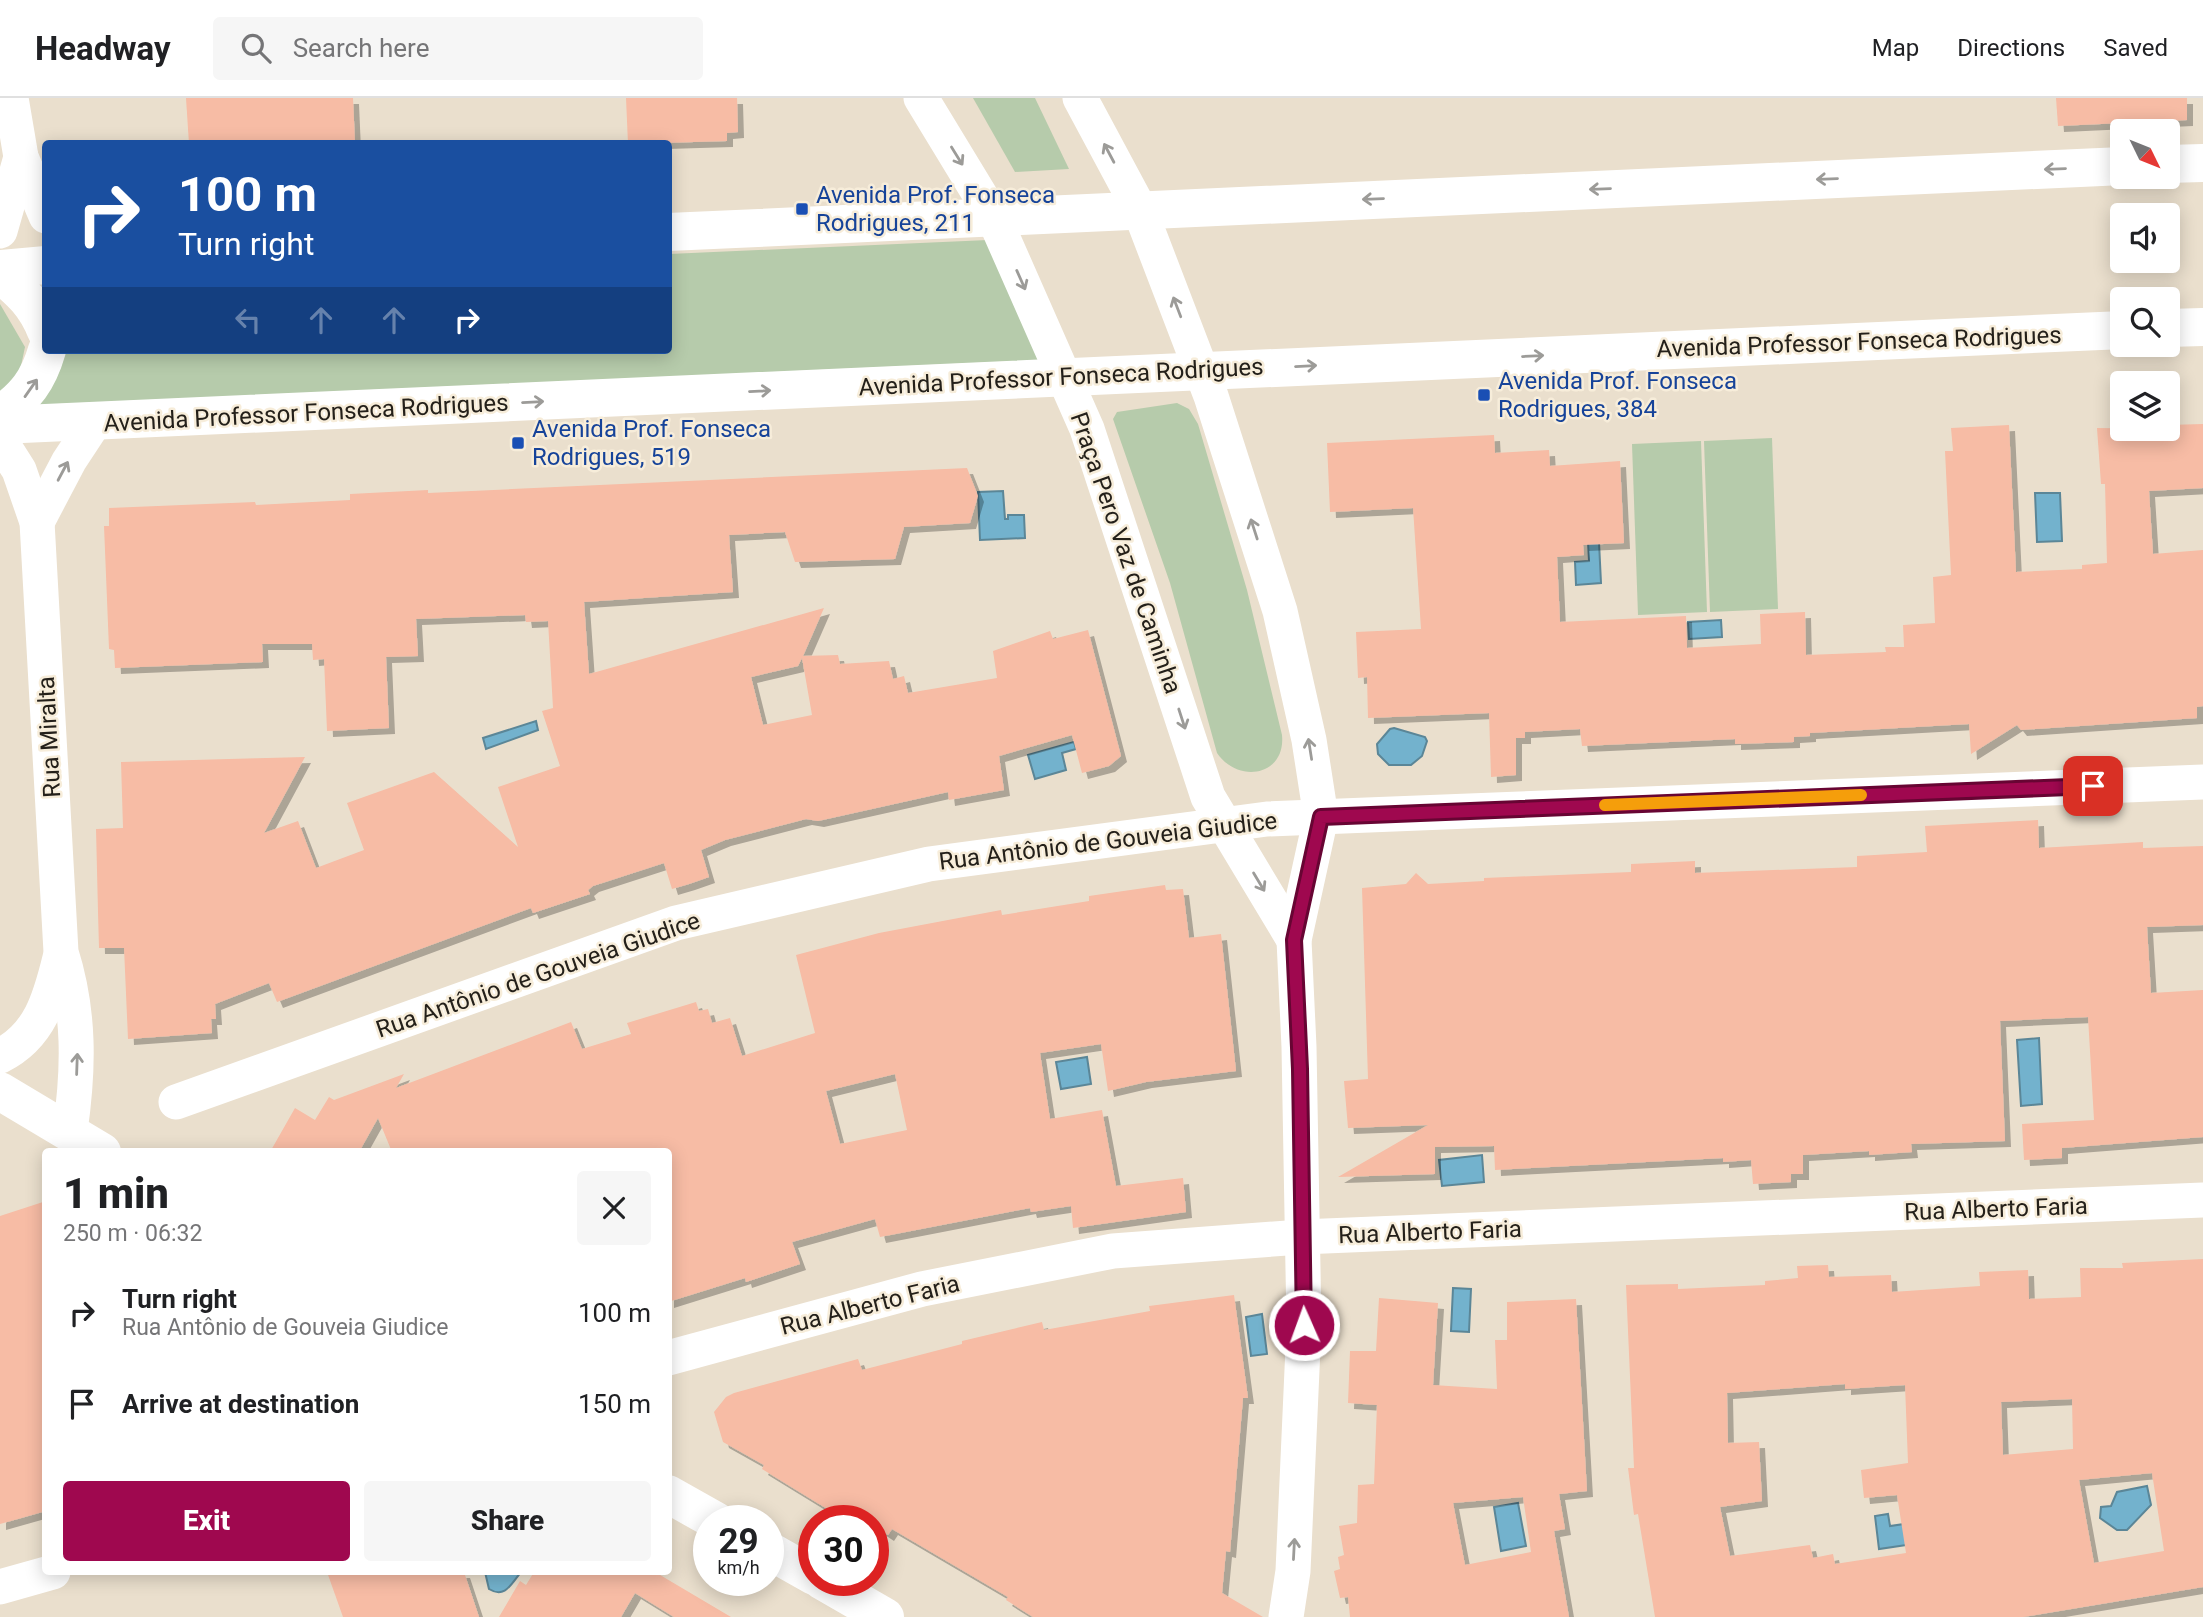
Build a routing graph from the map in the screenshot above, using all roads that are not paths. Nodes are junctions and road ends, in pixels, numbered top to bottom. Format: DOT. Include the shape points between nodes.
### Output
graph roads {
  1 [pos="11,98"];
  2 [pos="921,98"];
  3 [pos="1080,98"];
  4 [pos="21,157"];
  5 [pos="2203,163"];
  6 [pos="2180,164"];
  7 [pos="2110,167"];
  8 [pos="42,207"];
  9 [pos="1139,208"];
  10 [pos="994,218"];
  11 [pos="0,231"];
  12 [pos="672,232"];
  13 [pos="42,265"];
  14 [pos="0,269"];
  15 [pos="0,274"];
  16 [pos="42,321"];
  17 [pos="2203,327"];
  18 [pos="2180,328"];
  19 [pos="2110,331"];
  20 [pos="46,354"];
  21 [pos="1202,371"];
  22 [pos="1065,377"];
  23 [pos="0,415"];
  24 [pos="94,423"];
  25 [pos="0,425"];
  26 [pos="0,440"];
  27 [pos="37,522"];
  28 [pos="2203,782"];
  29 [pos="1321,817"];
  30 [pos="1225,825"];
  31 [pos="1294,940"];
  32 [pos="61,952"];
  33 [pos="0,1056"];
  34 [pos="0,1091"];
  35 [pos="176,1102"];
  36 [pos="69,1131"];
  37 [pos="96,1148"];
  38 [pos="2203,1200"];
  39 [pos="1301,1237"];
  40 [pos="672,1358"];
  41 [pos="672,1496"];
  42 [pos="693,1508"];
  43 [pos="42,1575"];
  44 [pos="0,1587"];
  45 [pos="849,1596"];
  46 [pos="885,1617"];
  47 [pos="1286,1617"];
  1 -- 4 [label="street"];
  2 -- 10 [label="street, Praça Pero Vaz de Caminha, one-way"];
  9 -- 3 [label="street, one-way"];
  4 -- 8 [label="street"];
  4 -- 11 [label="street"];
  5 -- 6 [label="main road"];
  7 -- 9 [label="main road, one-way"];
  9 -- 10 [label="main road"];
  21 -- 9 [label="street, one-way"];
  10 -- 12 [label="main road"];
  10 -- 22 [label="street, Praça Pero Vaz de Caminha, one-way"];
  13 -- 14 [label="main road"];
  15 -- 16 [label="main road" via="25,295"];
  17 -- 18 [label="main road"];
  21 -- 19 [label="main road, Avenida Professor Fonseca Rodrigues, one-way"];
  23 -- 20 [label="main road, one-way" via="26,396"];
  21 -- 22 [label="main road, Avenida Professor Fonseca Rodrigues"];
  29 -- 21 [label="street, one-way" via="1280,611"];
  24 -- 22 [label="main road, Avenida Professor Fonseca Rodrigues, one-way"];
  22 -- 30 [label="street, Praça Pero Vaz de Caminha, one-way" via="1087,429 1208,797"];
  24 -- 25 [label="main road, Avenida Professor Fonseca Rodrigues"];
  27 -- 24 [label="street, one-way"];
  26 -- 27 [label="street, Rua Miralta" via="19,470"];
  27 -- 32 [label="street, Rua Miralta"];
  28 -- 29 [label="street, Rua Antônio de Gouveia Giudice"];
  29 -- 30 [label="street, Rua Antônio de Gouveia Giudice"];
  29 -- 31 [label="street"];
  30 -- 31 [label="street, Praça Pero Vaz de Caminha, one-way"];
  30 -- 35 [label="street, Rua Antônio de Gouveia Giudice" via="929,864 676,923"];
  31 -- 39 [label="street"];
  32 -- 33 [label="street, Rua Miralta" via="42,1017"];
  36 -- 32 [label="street, Rua Miralta, one-way" via="78,1037 71,983"];
  34 -- 36 [label="main road"];
  36 -- 37 [label="main road"];
  38 -- 39 [label="street, Rua Alberto Faria"];
  39 -- 40 [label="street, Rua Alberto Faria" via="1113,1251 922,1289"];
  47 -- 39 [label="street, one-way" via="1293,1571 1304,1338"];
  41 -- 42 [label="main road"];
  43 -- 44 [label="street"];
  45 -- 46 [label="main road"];
}
